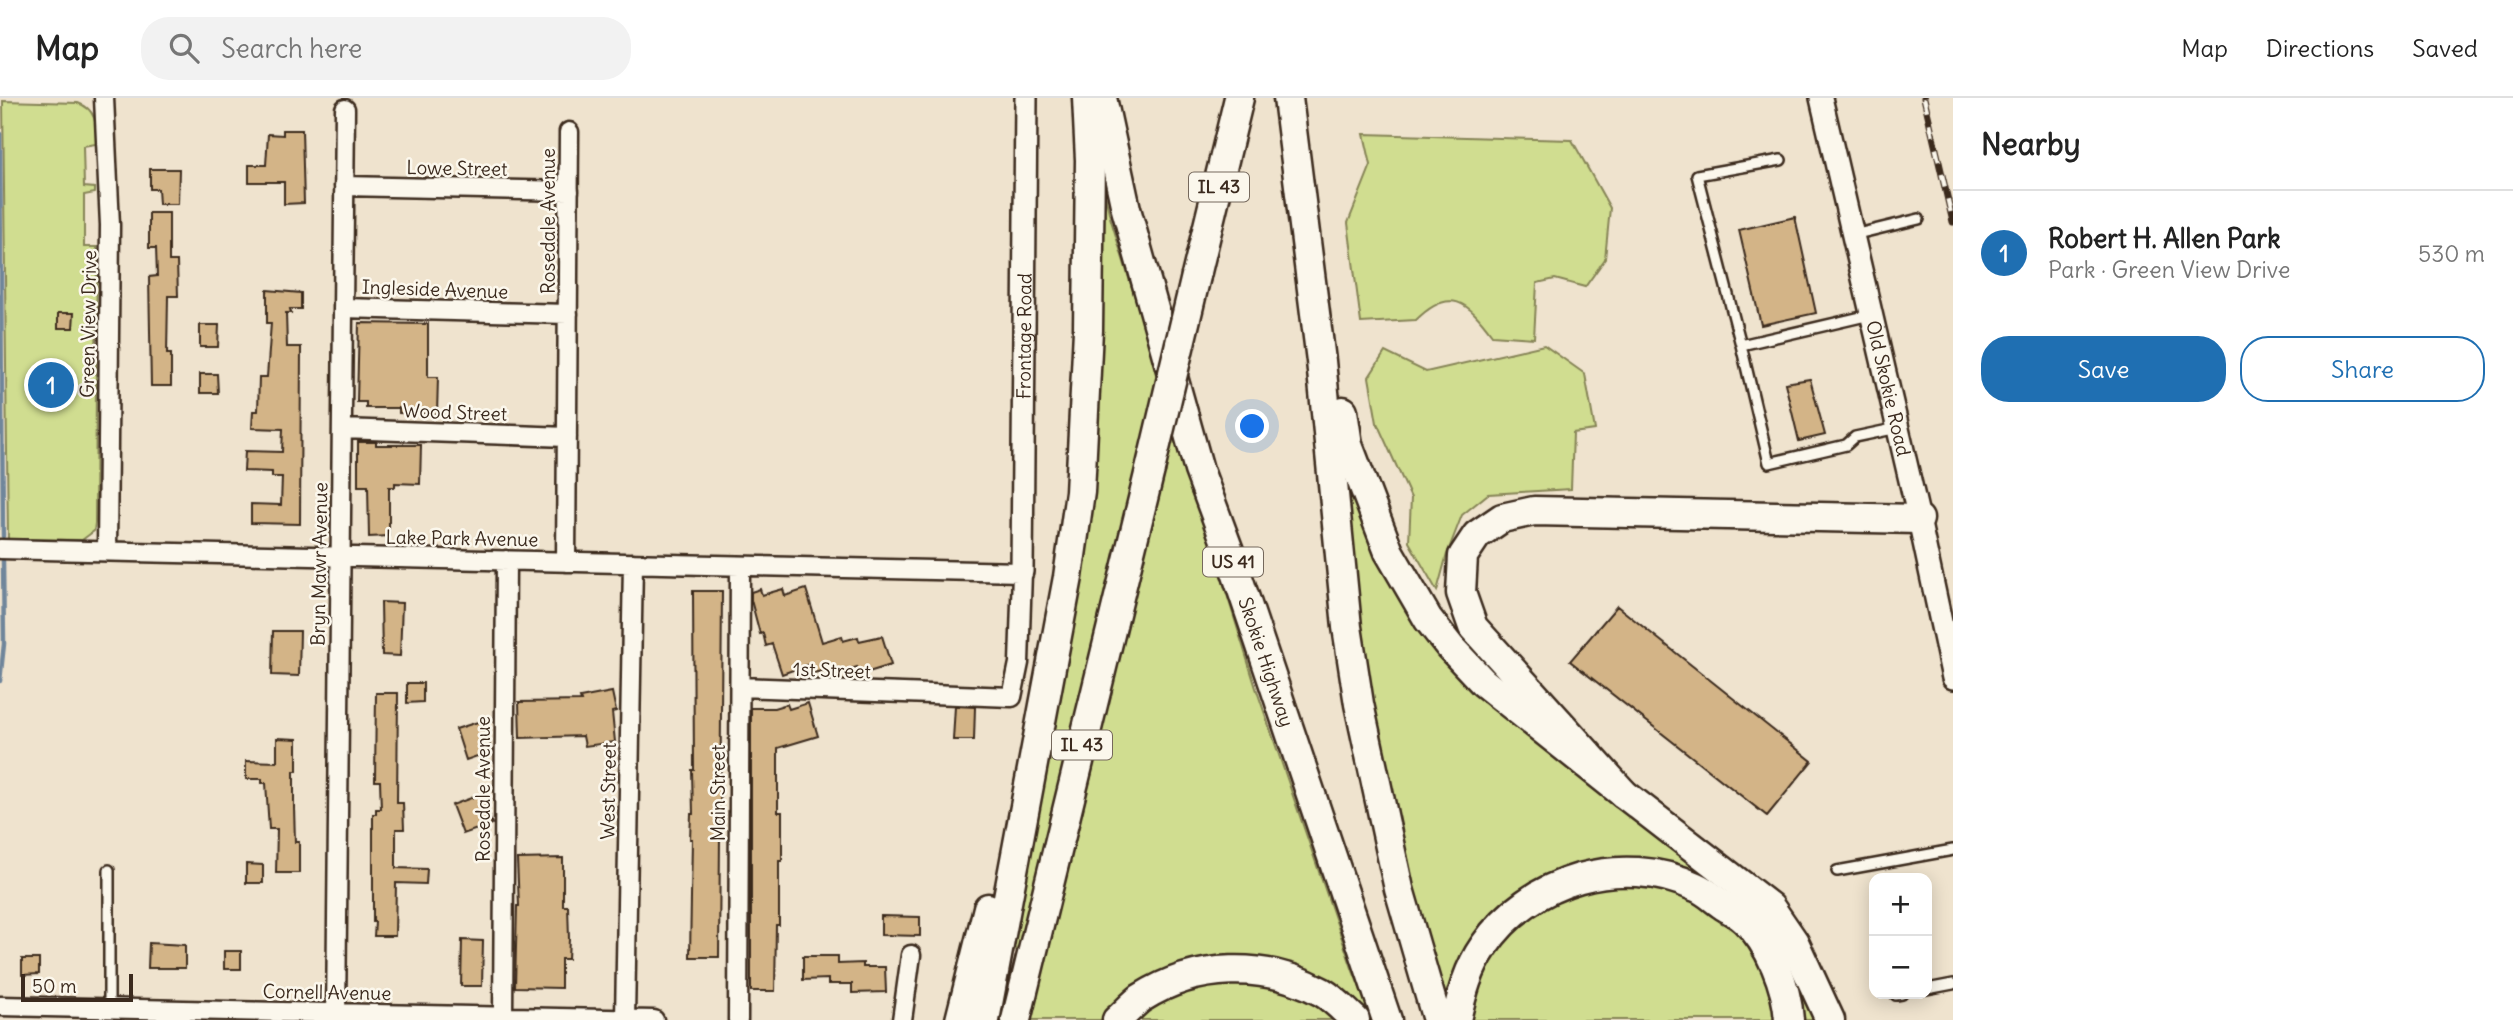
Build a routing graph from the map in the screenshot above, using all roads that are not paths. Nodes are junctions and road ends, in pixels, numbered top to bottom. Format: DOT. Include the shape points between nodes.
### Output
graph roads {
  1 [pos="104,98"];
  2 [pos="1026,98"];
  3 [pos="1087,98"];
  4 [pos="1102,98"];
  5 [pos="1239,98"];
  6 [pos="1289,98"];
  7 [pos="1821,98"];
  8 [pos="345,109"];
  9 [pos="569,132"];
  10 [pos="1781,160"];
  11 [pos="344,186"];
  12 [pos="569,191"];
  13 [pos="1919,219"];
  14 [pos="1853,235"];
  15 [pos="343,307"];
  16 [pos="568,314"];
  17 [pos="1871,315"];
  18 [pos="1741,345"];
  19 [pos="1898,428"];
  20 [pos="342,429"];
  21 [pos="567,436"];
  22 [pos="1919,519"];
  23 [pos="0,549"];
  24 [pos="107,551"];
  25 [pos="341,556"];
  26 [pos="506,561"];
  27 [pos="566,562"];
  28 [pos="633,563"];
  29 [pos="740,566"];
  30 [pos="1022,572"];
  31 [pos="1953,678"];
  32 [pos="740,687"];
  33 [pos="1037,742"];
  34 [pos="1624,794"];
  35 [pos="1953,850"];
  36 [pos="109,870"];
  37 [pos="1837,871"];
  38 [pos="911,955"];
  39 [pos="1953,984"];
  40 [pos="1932,988"];
  41 [pos="0,1006"];
  42 [pos="109,1014"];
  43 [pos="336,1017"];
  44 [pos="503,1017"];
  45 [pos="461,1018"];
  46 [pos="567,1019"];
  47 [pos="625,1019"];
  48 [pos="654,1020"];
  49 [pos="738,1020"];
  50 [pos="902,1020"];
  51 [pos="960,1020"];
  52 [pos="985,1020"];
  53 [pos="1016,1020"];
  54 [pos="1117,1020"];
  55 [pos="1355,1020"];
  56 [pos="1387,1020"];
  57 [pos="1437,1020"];
  58 [pos="1456,1020"];
  59 [pos="1789,1020"];
  60 [pos="1830,1020"];
  1 -- 24 [label="street, Green View Drive" via="110,225"];
  2 -- 30 [label="street, Frontage Road"];
  3 -- 33 [label="main road, IL 43" via="1088,330 1080,492"];
  4 -- 56 [label="main road, Skokie Highway / US 41" via="1126,209 1199,470"];
  5 -- 53 [label="main road, IL 43, bridge"];
  6 -- 34 [label="main road" via="1315,203 1348,445 1389,552 1428,619 1483,682"];
  6 -- 57 [label="main road" via="1359,704 1399,889"];
  7 -- 14 [label="street, Old Skokie Road"];
  8 -- 11 [label="street, Bryn Mawr Avenue"];
  9 -- 12 [label="street, Rosedale Avenue"];
  10 -- 18 [label="lane" via="1698,175"];
  11 -- 12 [label="street, Lowe Street"];
  11 -- 15 [label="street, Bryn Mawr Avenue"];
  12 -- 16 [label="street, Rosedale Avenue"];
  13 -- 14 [label="lane"];
  14 -- 17 [label="street, Old Skokie Road"];
  15 -- 16 [label="street, Ingleside Avenue"];
  15 -- 20 [label="street, Bryn Mawr Avenue"];
  16 -- 21 [label="street, Rosedale Avenue"];
  17 -- 18 [label="lane"];
  17 -- 19 [label="street, Old Skokie Road"];
  18 -- 19 [label="lane" via="1769,463"];
  19 -- 22 [label="street, Old Skokie Road"];
  20 -- 21 [label="street, Wood Street"];
  20 -- 25 [label="street, Bryn Mawr Avenue"];
  21 -- 27 [label="street, Rosedale Avenue"];
  22 -- 31 [label="street, Old Skokie Road"];
  22 -- 34 [label="main road" via="1534,511 1502,518 1477,535 1464,556 1461,593 1473,627"];
  23 -- 24 [label="street, Lake Park Avenue"];
  24 -- 25 [label="street, Lake Park Avenue"];
  25 -- 26 [label="street, Lake Park Avenue"];
  25 -- 43 [label="street, Bryn Mawr Avenue"];
  26 -- 27 [label="street, Lake Park Avenue"];
  26 -- 44 [label="street, Rosedale Avenue"];
  27 -- 28 [label="street, Lake Park Avenue"];
  28 -- 29 [label="street, Lake Park Avenue"];
  28 -- 47 [label="street, West Street"];
  29 -- 30 [label="street, Lake Park Avenue"];
  29 -- 32 [label="street, Main Street"];
  30 -- 32 [label="street, 1st Street" via="1019,663 1012,697"];
  32 -- 49 [label="street, Main Street"];
  33 -- 51 [label="main road" via="1015,797"];
  33 -- 52 [label="main road, IL 43"];
  34 -- 60 [label="main road" via="1770,907 1794,942"];
  35 -- 37 [label="lane"];
  36 -- 42 [label="lane"];
  38 -- 50 [label="street"];
  39 -- 40 [label="lane"];
  41 -- 42 [label="street, Cornell Avenue"];
  42 -- 43 [label="street, Cornell Avenue"];
  43 -- 45 [label="street, Cornell Avenue"];
  44 -- 45 [label="street, Cornell Avenue"];
  44 -- 46 [label="street, Cornell Avenue"];
  46 -- 47 [label="street, Cornell Avenue"];
  47 -- 48 [label="street, Cornell Avenue"];
  54 -- 55 [label="main road" via="1140,999 1181,978 1217,969 1271,972 1323,993"];
  58 -- 59 [label="main road" via="1471,967 1509,916 1562,883 1611,872 1638,872 1697,887 1746,920 1780,974"];
}
